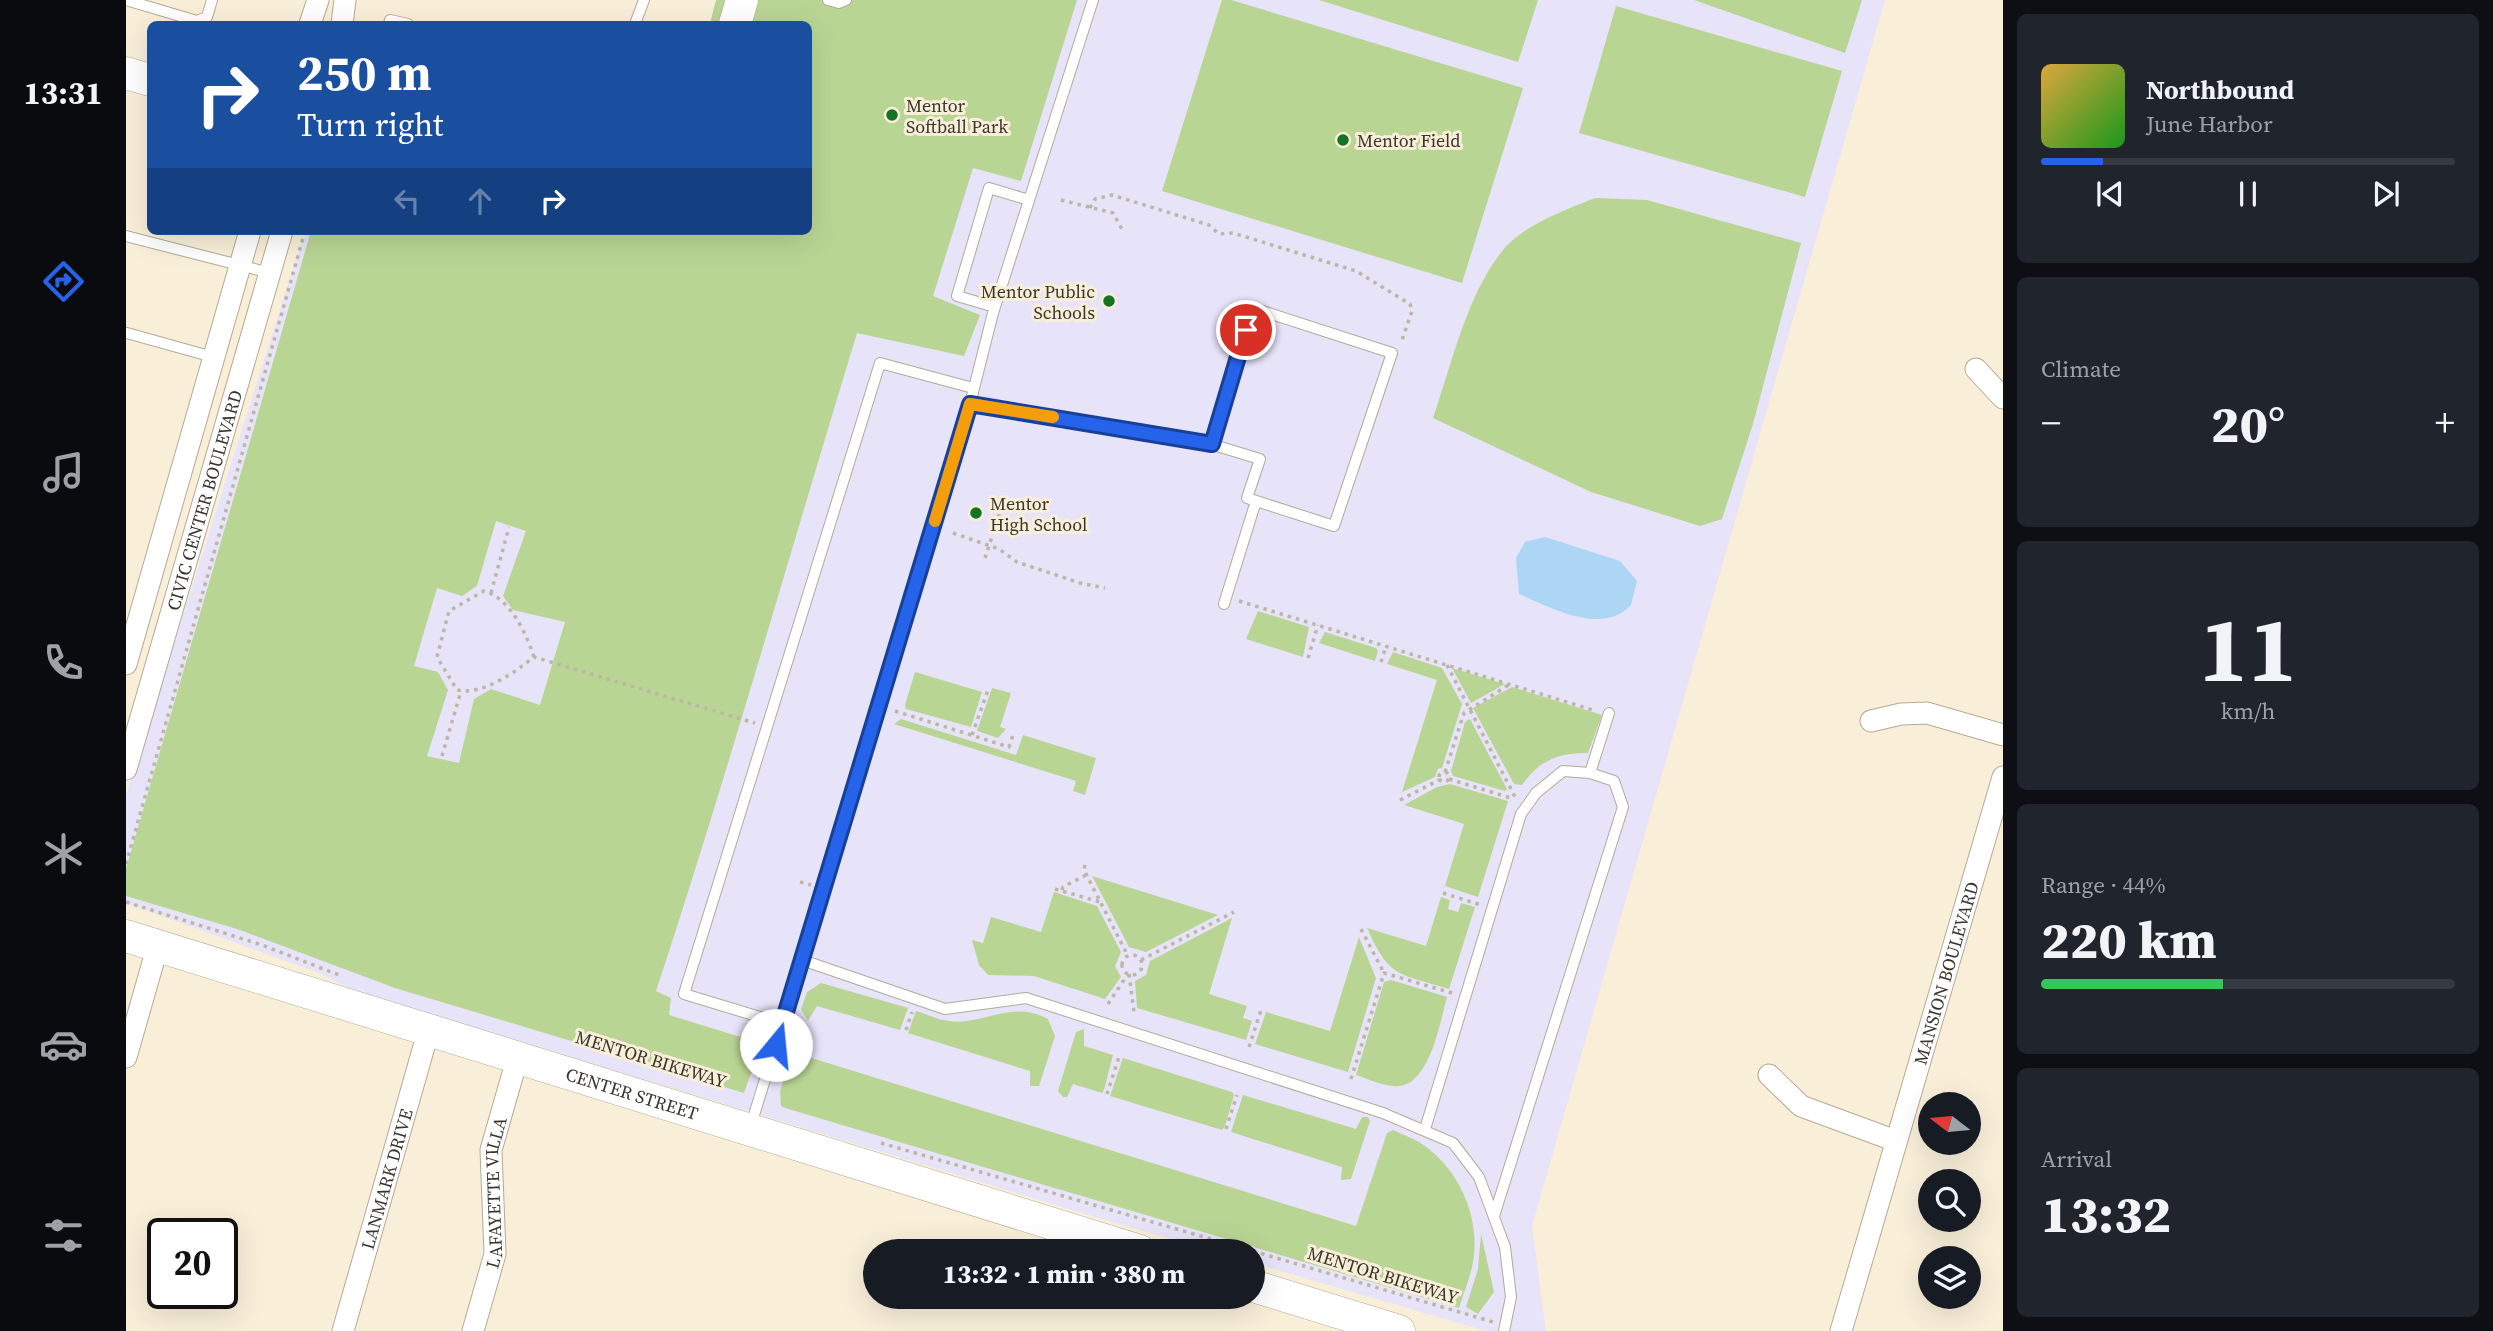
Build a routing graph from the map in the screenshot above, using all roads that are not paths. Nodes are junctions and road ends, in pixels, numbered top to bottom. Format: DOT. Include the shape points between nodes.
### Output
graph roads {
  1 [pos="126,0"];
  2 [pos="212,0"];
  3 [pos="318,0"];
  4 [pos="345,0"];
  5 [pos="643,0"];
  6 [pos="742,0"];
  7 [pos="828,0"];
  8 [pos="845,0"];
  9 [pos="1093,0"];
  10 [pos="311,21"];
  11 [pos="342,21"];
  12 [pos="636,21"];
  13 [pos="736,21"];
  14 [pos="126,73"];
  15 [pos="147,79"];
  16 [pos="1029,200"];
  17 [pos="249,235"];
  18 [pos="281,235"];
  19 [pos="126,236"];
  20 [pos="239,266"];
  21 [pos="270,273"];
  22 [pos="995,307"];
  23 [pos="127,333"];
  24 [pos="213,358"];
  25 [pos="1976,369"];
  26 [pos="973,388"];
  27 [pos="2003,398"];
  28 [pos="970,404"];
  29 [pos="1212,444"];
  30 [pos="1256,501"];
  31 [pos="1225,601"];
  32 [pos="126,663"];
  33 [pos="1608,714"];
  34 [pos="1871,721"];
  35 [pos="2003,734"];
  36 [pos="126,769"];
  37 [pos="1590,773"];
  38 [pos="2003,777"];
  39 [pos="126,936"];
  40 [pos="158,946"];
  41 [pos="802,960"];
  42 [pos="783,1024"];
  43 [pos="429,1029"];
  44 [pos="517,1056"];
  45 [pos="126,1057"];
  46 [pos="1769,1075"];
  47 [pos="1425,1129"];
  48 [pos="750,1131"];
  49 [pos="1896,1141"];
  50 [pos="1494,1216"];
  51 [pos="1101,1239"];
  52 [pos="1265,1290"];
  53 [pos="1504,1328"];
  54 [pos="343,1331"];
  55 [pos="473,1331"];
  56 [pos="1399,1331"];
  57 [pos="1841,1331"];
  1 -- 2 [label="lane" via="197,21 207,17"];
  3 -- 10 [label="street"];
  4 -- 11 [label="street"];
  5 -- 12 [label="lane"];
  6 -- 13 [label="main road"];
  7 -- 8 [label="lane"];
  9 -- 16 [label="lane"];
  14 -- 15 [label="main road"];
  16 -- 22 [label="lane"];
  16 -- 22 [label="lane" via="989,188 957,296"];
  17 -- 20 [label="street, CIVIC CENTER BOULEVARD"];
  18 -- 21 [label="street, CIVIC CENTER BOULEVARD"];
  19 -- 20 [label="lane"];
  20 -- 21 [label="lane"];
  20 -- 24 [label="street, CIVIC CENTER BOULEVARD"];
  21 -- 36 [label="street, CIVIC CENTER BOULEVARD"];
  22 -- 26 [label="lane"];
  23 -- 24 [label="lane"];
  24 -- 32 [label="street, CIVIC CENTER BOULEVARD"];
  25 -- 27 [label="street"];
  26 -- 28 [label="lane"];
  26 -- 42 [label="lane" via="880,363 684,994"];
  28 -- 29 [label="lane"];
  28 -- 41 [label="lane"];
  29 -- 30 [label="lane" via="1260,459 1247,498"];
  29 -- 30 [label="lane" via="1253,307 1392,352 1334,526"];
  30 -- 31 [label="lane"];
  33 -- 37 [label="lane"];
  34 -- 35 [label="street" via="1927,713"];
  37 -- 47 [label="lane" via="1563,771 1536,793 1521,814"];
  37 -- 50 [label="lane" via="1614,781 1623,807"];
  38 -- 49 [label="street, MANSION BOULEVARD"];
  39 -- 40 [label="main road, CENTER STREET"];
  40 -- 43 [label="main road, CENTER STREET"];
  40 -- 45 [label="street"];
  41 -- 42 [label="lane"];
  41 -- 47 [label="lane" via="945,1009 1026,998"];
  42 -- 48 [label="lane"];
  43 -- 44 [label="main road, CENTER STREET"];
  43 -- 54 [label="street, LANMARK DRIVE"];
  44 -- 48 [label="main road, CENTER STREET"];
  44 -- 55 [label="street, LAFAYETTE VILLA" via="491,1150 495,1254"];
  46 -- 49 [label="street" via="1801,1105"];
  47 -- 50 [label="lane" via="1453,1143 1479,1177"];
  48 -- 51 [label="main road, CENTER STREET"];
  49 -- 57 [label="street, MANSION BOULEVARD"];
  50 -- 53 [label="lane" via="1505,1247 1511,1297"];
  52 -- 56 [label="main road"];
}
